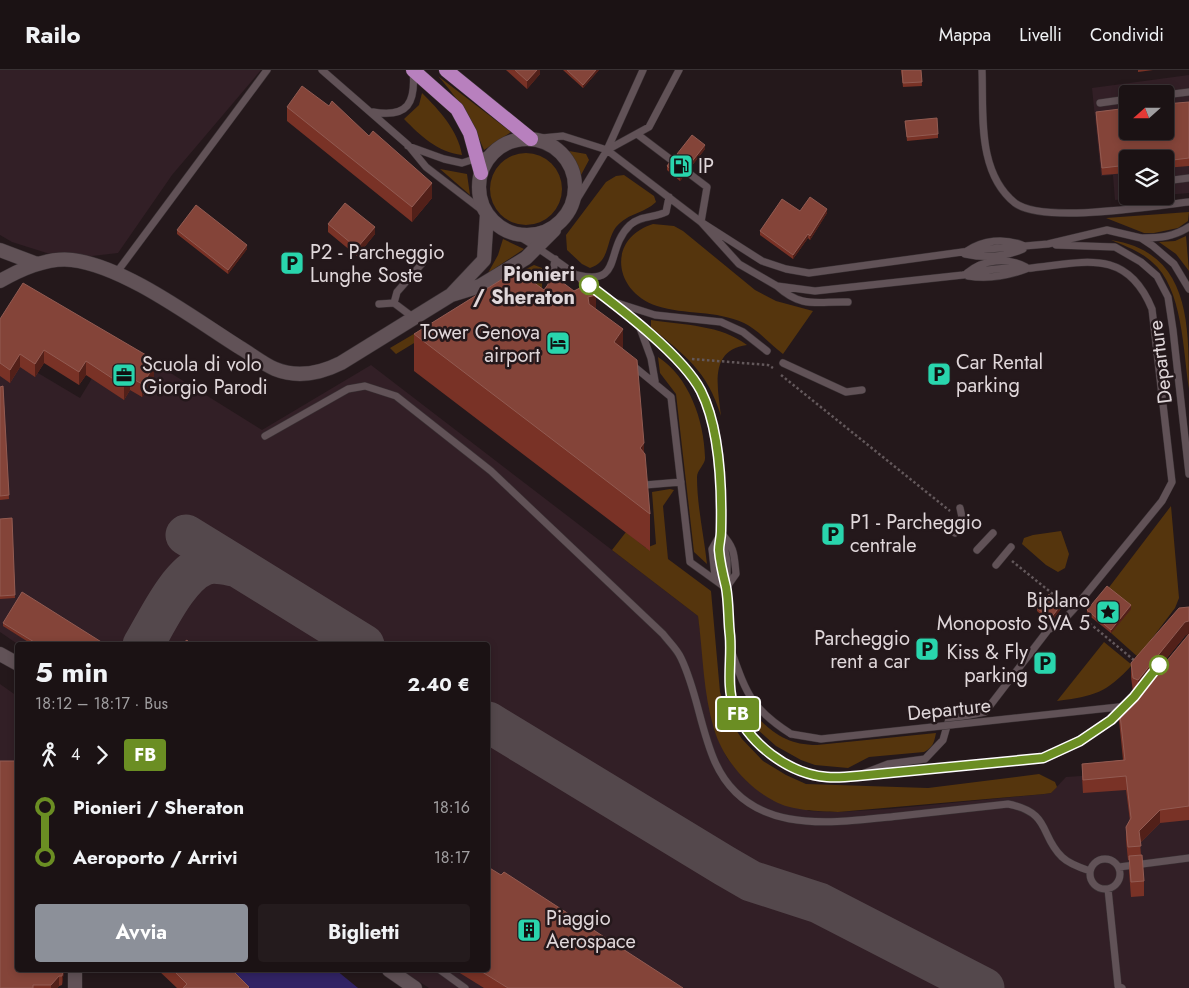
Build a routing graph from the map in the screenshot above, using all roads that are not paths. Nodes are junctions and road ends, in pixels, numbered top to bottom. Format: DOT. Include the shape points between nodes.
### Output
graph roads {
  1 [pos="267,70"];
  2 [pos="322,70"];
  3 [pos="413,70"];
  4 [pos="446,70"];
  5 [pos="643,70"];
  6 [pos="679,70"];
  7 [pos="982,70"];
  8 [pos="1189,92"];
  9 [pos="1174,94"];
  10 [pos="1119,100"];
  11 [pos="1100,102"];
  12 [pos="372,112"];
  13 [pos="637,134"];
  14 [pos="532,139"];
  15 [pos="408,145"];
  16 [pos="607,150"];
  17 [pos="493,153"];
  18 [pos="477,159"];
  19 [pos="481,173"];
  20 [pos="1189,178"];
  21 [pos="1174,180"];
  22 [pos="669,198"];
  23 [pos="1189,202"];
  24 [pos="570,209"];
  25 [pos="486,214"];
  26 [pos="562,221"];
  27 [pos="701,222"];
  28 [pos="1189,227"];
  29 [pos="517,235"];
  30 [pos="1141,238"];
  31 [pos="1048,244"];
  32 [pos="537,247"];
  33 [pos="1027,247"];
  34 [pos="0,250"];
  35 [pos="962,254"];
  36 [pos="426,259"];
  37 [pos="555,259"];
  38 [pos="37,264"];
  39 [pos="117,272"];
  40 [pos="574,274"];
  41 [pos="0,281"];
  42 [pos="776,286"];
  43 [pos="1189,289"];
  44 [pos="450,295"];
  45 [pos="551,295"];
  46 [pos="607,298"];
  47 [pos="848,302"];
  48 [pos="379,304"];
  49 [pos="394,304"];
  50 [pos="414,318"];
  51 [pos="639,326"];
  52 [pos="767,351"];
  53 [pos="624,358"];
  54 [pos="783,363"];
  55 [pos="655,381"];
  56 [pos="862,390"];
  57 [pos="266,436"];
  58 [pos="1189,474"];
  59 [pos="681,482"];
  60 [pos="645,485"];
  61 [pos="960,508"];
  62 [pos="721,533"];
  63 [pos="955,533"];
  64 [pos="993,533"];
  65 [pos="1011,547"];
  66 [pos="977,550"];
  67 [pos="996,565"];
  68 [pos="726,588"];
  69 [pos="731,648"];
  70 [pos="0,654"];
  71 [pos="15,662"];
  72 [pos="1144,693"];
  73 [pos="1134,697"];
  74 [pos="857,776"];
  75 [pos="1189,858"];
  76 [pos="1119,867"];
  77 [pos="1090,871"];
  78 [pos="1108,889"];
  79 [pos="76,972"];
  80 [pos="392,972"];
  81 [pos="443,972"];
  82 [pos="1119,987"];
  83 [pos="75,988"];
  84 [pos="415,988"];
  85 [pos="465,988"];
  1 -- 39 [label="lane"];
  2 -- 12 [label="lane"];
  3 -- 12 [label="lane" via="414,90 403,110 390,115"];
  3 -- 18 [label="highway" via="457,109 470,133"];
  4 -- 14 [label="highway"];
  5 -- 16 [label="lane"];
  6 -- 13 [label="lane" via="649,127"];
  7 -- 23 [label="lane" via="986,152 1001,188 1016,204 1059,214"];
  8 -- 9 [label="lane"];
  10 -- 11 [label="lane"];
  12 -- 15 [label="lane"];
  13 -- 16 [label="lane"];
  13 -- 27 [label="lane" via="707,187"];
  14 -- 16 [label="lane" via="563,136"];
  14 -- 17 [label="street" via="513,141"];
  14 -- 24 [label="street" via="553,146 568,162 576,184"];
  15 -- 18 [label="lane" via="462,163"];
  15 -- 25 [label="lane" via="426,167"];
  16 -- 22 [label="lane"];
  16 -- 24 [label="lane"];
  17 -- 18 [label="lane"];
  17 -- 19 [label="street"];
  18 -- 19 [label="highway"];
  19 -- 25 [label="street" via="480,198"];
  20 -- 21 [label="lane"];
  22 -- 27 [label="lane"];
  22 -- 40 [label="lane" via="666,212 641,219 624,232 606,274 596,278"];
  24 -- 26 [label="street"];
  25 -- 29 [label="street" via="496,225"];
  25 -- 44 [label="street" via="484,260"];
  26 -- 29 [label="street" via="543,233"];
  26 -- 32 [label="street"];
  27 -- 35 [label="lane" via="762,261 809,274"];
  27 -- 42 [label="lane" via="739,264"];
  28 -- 30 [label="lane" via="1162,238"];
  29 -- 32 [label="lane"];
  30 -- 31 [label="lane" via="1107,230"];
  30 -- 43 [label="lane" via="1174,264"];
  31 -- 33 [label="lane"];
  31 -- 58 [label="lane, Departure" via="1115,247 1157,276 1168,298"];
  32 -- 37 [label="lane"];
  32 -- 44 [label="street" via="526,258 480,286"];
  33 -- 35 [label="lane" via="1004,255 978,257"];
  33 -- 35 [label="lane" via="1010,240 978,243"];
  34 -- 38 [label="street"];
  36 -- 49 [label="lane" via="397,292"];
  37 -- 40 [label="lane"];
  37 -- 45 [label="lane"];
  38 -- 39 [label="street" via="70,259"];
  38 -- 41 [label="street"];
  39 -- 50 [label="street" via="276,369 303,374 322,372 341,363"];
  40 -- 46 [label="lane"];
  42 -- 47 [label="lane" via="790,298 807,302"];
  42 -- 74 [label="lane" via="815,291 1091,261 1106,263 1133,278 1145,292 1152,309 1172,482 1162,501 1061,623 1048,630 985,712 949,719 943,740 925,759 888,764"];
  44 -- 50 [label="street"];
  46 -- 51 [label="lane"];
  46 -- 52 [label="lane" via="640,312 721,322 743,332"];
  48 -- 49 [label="lane"];
  49 -- 50 [label="lane"];
  51 -- 55 [label="lane" via="651,358"];
  51 -- 62 [label="lane" via="683,365 700,390 712,421"];
  53 -- 55 [label="lane"];
  54 -- 56 [label="lane" via="846,392"];
  55 -- 59 [label="lane" via="671,397"];
  57 -- 77 [label="lane" via="348,389 365,386 396,396 491,471 663,634 680,656 689,676 716,764 728,784 752,806 803,823 835,823 1008,804 1022,807 1035,816 1046,827 1062,857"];
  59 -- 60 [label="lane"];
  59 -- 68 [label="lane" via="690,562"];
  61 -- 63 [label="lane" via="963,522"];
  62 -- 68 [label="lane" via="712,549 715,576"];
  62 -- 68 [label="lane" via="734,546 736,567 736,574"];
  64 -- 66 [label="lane"];
  65 -- 67 [label="lane"];
  68 -- 69 [label="lane"];
  69 -- 72 [label="lane, Departure, bridge" via="748,696 771,721 791,734 821,739 1125,708 1138,701"];
  69 -- 74 [label="lane" via="730,681 734,707 746,729 761,745 801,772 826,777"];
  70 -- 71 [label="street"];
  73 -- 74 [label="lane" via="1111,720 1080,741 1043,758"];
  75 -- 76 [label="lane"];
  76 -- 77 [label="lane" via="1114,861 1101,859 1093,864"];
  76 -- 78 [label="lane" via="1120,879"];
  77 -- 78 [label="lane" via="1097,886"];
  78 -- 82 [label="lane"];
  79 -- 83 [label="street"];
  80 -- 84 [label="street"];
  81 -- 85 [label="lane"];
}
